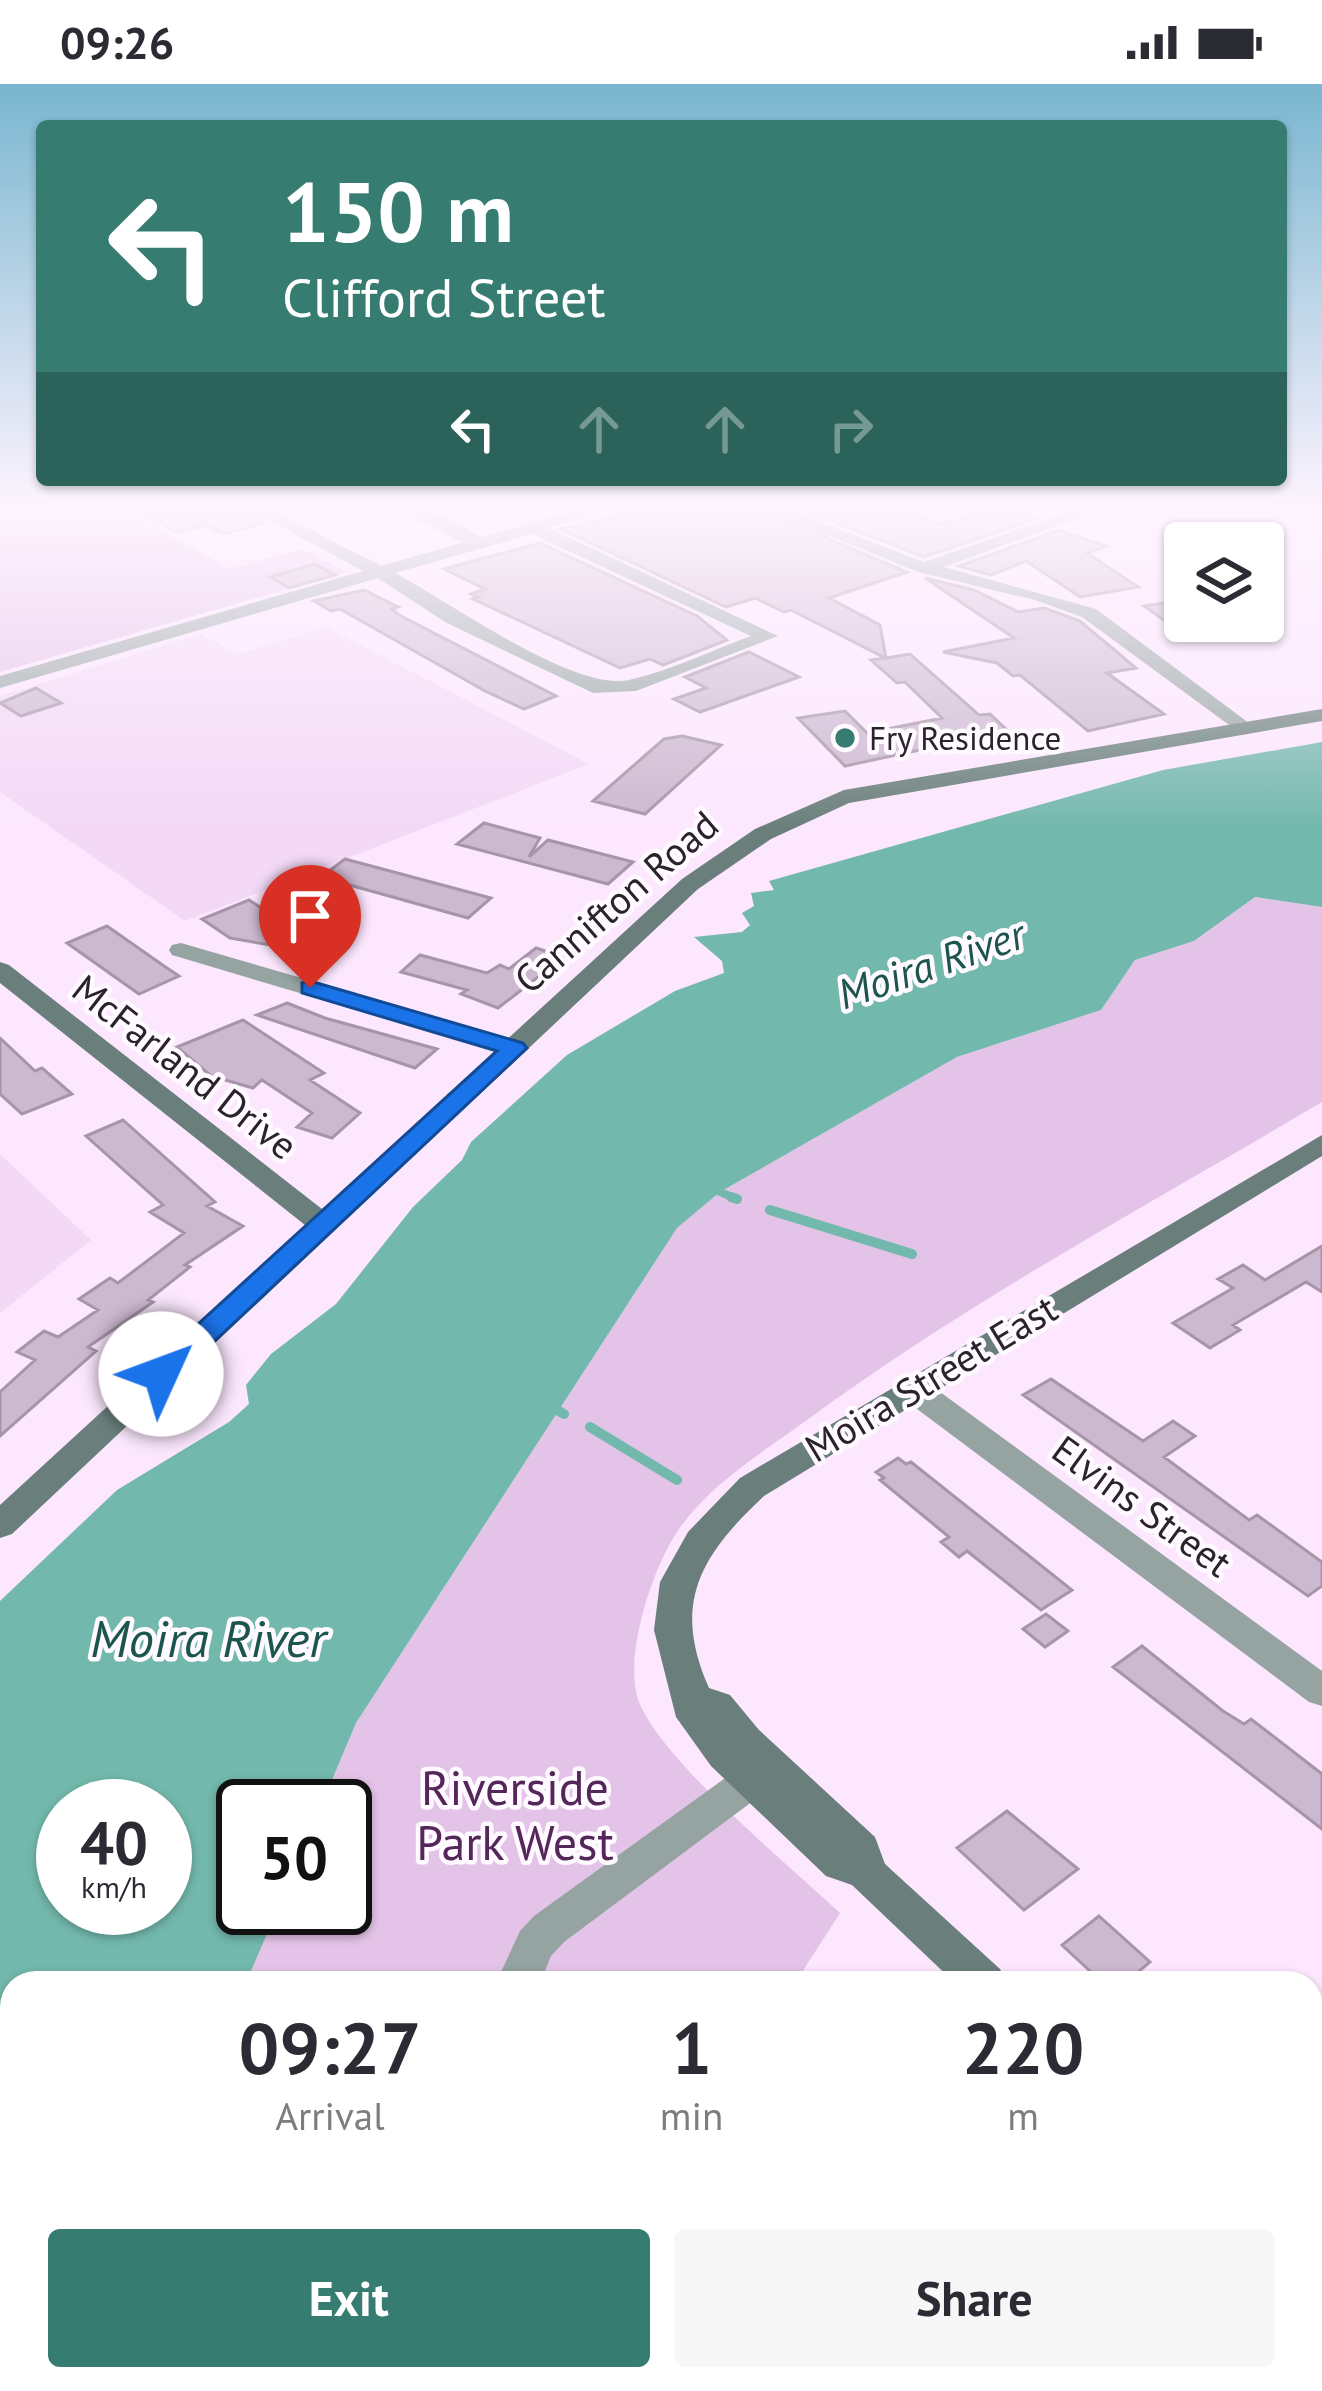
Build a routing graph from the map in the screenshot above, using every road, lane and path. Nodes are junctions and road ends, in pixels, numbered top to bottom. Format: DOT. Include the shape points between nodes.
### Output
graph roads {
  1 [pos="235,614"];
  2 [pos="447,614"];
  3 [pos="725,614"];
  4 [pos="1088,614"];
  5 [pos="0,682"];
  6 [pos="1322,716"];
  7 [pos="1247,729"];
  8 [pos="181,950"];
  9 [pos="0,970"];
  10 [pos="514,1048"];
  11 [pos="1322,1144"];
  12 [pos="323,1224"];
  13 [pos="913,1389"];
  14 [pos="0,1525"];
  15 [pos="1322,1690"];
  16 [pos="762,1773"];
  17 [pos="524,1971"];
  18 [pos="972,1971"];
  1 -- 5 [label="street"];
  2 -- 3 [label="street" via="593,687 629,687 768,636"];
  4 -- 7 [label="street"];
  6 -- 7 [label="main road, Cannifton Road"];
  7 -- 10 [label="main road, Cannifton Road" via="844,797 777,823 690,884"];
  8 -- 10 [label="street"];
  9 -- 12 [label="main road, McFarland Drive"];
  10 -- 12 [label="main road, Cannifton Road"];
  11 -- 13 [label="main road, Moira Street East"];
  12 -- 14 [label="main road, Cannifton Road"];
  13 -- 15 [label="street, Elvins Street"];
  13 -- 16 [label="main road, Moira Street East" via="752,1487 686,1557 671,1604 695,1717"];
  16 -- 17 [label="street" via="549,1929"];
  16 -- 18 [label="main road, Moira Street East" via="841,1864 867,1873"];
}
